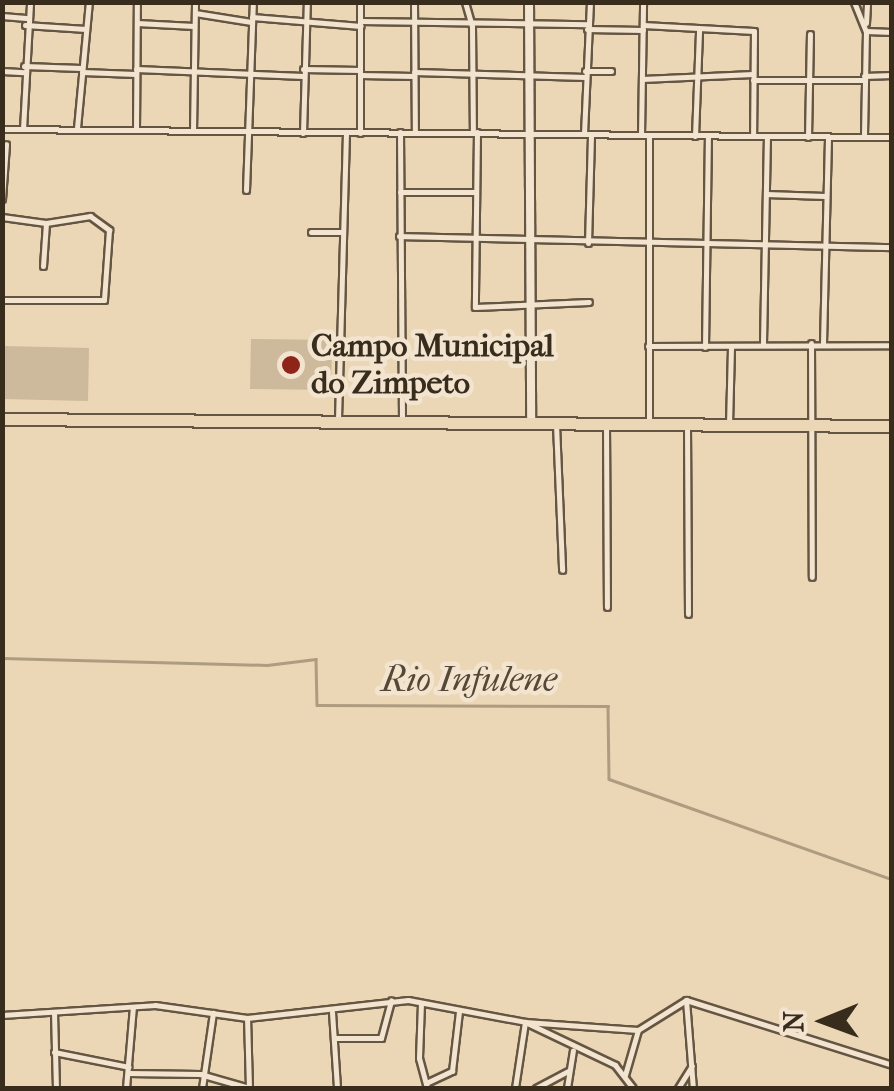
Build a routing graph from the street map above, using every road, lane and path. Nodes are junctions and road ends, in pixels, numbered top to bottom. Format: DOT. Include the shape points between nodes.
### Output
graph roads {
  1 [pos="30,2"];
  2 [pos="89,2"];
  3 [pos="137,2"];
  4 [pos="195,2"];
  5 [pos="253,2"];
  6 [pos="307,2"];
  7 [pos="360,2"];
  8 [pos="414,2"];
  9 [pos="465,2"];
  10 [pos="529,2"];
  11 [pos="590,2"];
  12 [pos="643,2"];
  13 [pos="854,2"];
  14 [pos="868,2"];
  15 [pos="195,14"];
  16 [pos="2,16"];
  17 [pos="252,20"];
  18 [pos="26,22"];
  19 [pos="307,22"];
  20 [pos="137,23"];
  21 [pos="414,23"];
  22 [pos="528,23"];
  23 [pos="360,24"];
  24 [pos="194,26"];
  25 [pos="472,26"];
  26 [pos="587,26"];
  27 [pos="643,28"];
  28 [pos="86,29"];
  29 [pos="866,29"];
  30 [pos="699,30"];
  31 [pos="892,32"];
  32 [pos="810,34"];
  33 [pos="24,69"];
  34 [pos="82,70"];
  35 [pos="2,71"];
  36 [pos="136,71"];
  37 [pos="611,71"];
  38 [pos="192,72"];
  39 [pos="303,73"];
  40 [pos="360,73"];
  41 [pos="249,74"];
  42 [pos="414,74"];
  43 [pos="473,74"];
  44 [pos="585,74"];
  45 [pos="696,75"];
  46 [pos="892,75"];
  47 [pos="754,76"];
  48 [pos="529,77"];
  49 [pos="864,78"];
  50 [pos="642,79"];
  51 [pos="808,79"];
  52 [pos="78,128"];
  53 [pos="24,129"];
  54 [pos="2,130"];
  55 [pos="136,130"];
  56 [pos="194,132"];
  57 [pos="247,132"];
  58 [pos="360,132"];
  59 [pos="400,132"];
  60 [pos="414,132"];
  61 [pos="475,132"];
  62 [pos="302,133"];
  63 [pos="346,133"];
  64 [pos="588,134"];
  65 [pos="640,135"];
  66 [pos="650,135"];
  67 [pos="533,136"];
  68 [pos="694,136"];
  69 [pos="708,136"];
  70 [pos="753,136"];
  71 [pos="767,136"];
  72 [pos="808,137"];
  73 [pos="828,137"];
  74 [pos="864,137"];
  75 [pos="892,137"];
  76 [pos="6,144"];
  77 [pos="246,190"];
  78 [pos="400,192"];
  79 [pos="476,192"];
  80 [pos="766,194"];
  81 [pos="825,196"];
  82 [pos="2,198"];
  83 [pos="2,217"];
  84 [pos="46,223"];
  85 [pos="311,232"];
  86 [pos="343,232"];
  87 [pos="399,236"];
  88 [pos="475,239"];
  89 [pos="531,242"];
  90 [pos="588,243"];
  91 [pos="648,243"];
  92 [pos="708,243"];
  93 [pos="765,244"];
  94 [pos="824,244"];
  95 [pos="892,248"];
  96 [pos="43,266"];
  97 [pos="2,300"];
  98 [pos="589,302"];
  99 [pos="531,306"];
  100 [pos="763,342"];
  101 [pos="812,343"];
  102 [pos="823,343"];
  103 [pos="892,345"];
  104 [pos="648,346"];
  105 [pos="705,346"];
  106 [pos="731,346"];
  107 [pos="2,418"];
  108 [pos="402,418"];
  109 [pos="338,419"];
  110 [pos="530,420"];
  111 [pos="556,421"];
  112 [pos="606,421"];
  113 [pos="649,422"];
  114 [pos="686,422"];
  115 [pos="729,424"];
  116 [pos="809,424"];
  117 [pos="892,426"];
  118 [pos="562,570"];
  119 [pos="812,578"];
  120 [pos="608,607"];
  121 [pos="688,614"];
  122 [pos="392,999"];
  123 [pos="686,1000"];
  124 [pos="421,1002"];
  125 [pos="132,1006"];
  126 [pos="459,1011"];
  127 [pos="54,1012"];
  128 [pos="332,1012"];
  129 [pos="213,1013"];
  130 [pos="2,1015"];
  131 [pos="248,1018"];
  132 [pos="525,1022"];
  133 [pos="638,1030"];
  134 [pos="334,1038"];
  135 [pos="573,1050"];
  136 [pos="54,1052"];
  137 [pos="692,1064"];
  138 [pos="892,1065"];
  139 [pos="129,1070"];
  140 [pos="568,1071"];
  141 [pos="624,1075"];
  142 [pos="208,1076"];
  143 [pos="427,1086"];
  144 [pos="56,1088"];
  145 [pos="126,1088"];
  146 [pos="202,1088"];
  147 [pos="337,1088"];
  148 [pos="517,1088"];
  149 [pos="536,1088"];
  150 [pos="567,1088"];
  151 [pos="633,1088"];
  152 [pos="678,1088"];
  153 [pos="693,1088"];
  1 -- 18 [label="street"];
  2 -- 28 [label="street"];
  3 -- 20 [label="street"];
  4 -- 15 [label="street"];
  5 -- 17 [label="street"];
  6 -- 19 [label="street"];
  7 -- 23 [label="street"];
  8 -- 21 [label="street"];
  9 -- 25 [label="street"];
  10 -- 22 [label="street"];
  11 -- 26 [label="street"];
  12 -- 27 [label="street"];
  13 -- 29 [label="street"];
  14 -- 29 [label="street"];
  15 -- 17 [label="street"];
  15 -- 24 [label="street"];
  16 -- 18 [label="street"];
  17 -- 19 [label="street"];
  17 -- 41 [label="street"];
  18 -- 28 [label="street"];
  18 -- 33 [label="street"];
  19 -- 23 [label="street"];
  19 -- 39 [label="street"];
  20 -- 24 [label="street"];
  20 -- 36 [label="street"];
  21 -- 23 [label="street"];
  21 -- 25 [label="street"];
  21 -- 42 [label="street"];
  22 -- 25 [label="street"];
  22 -- 26 [label="street"];
  22 -- 48 [label="street"];
  23 -- 40 [label="street"];
  24 -- 38 [label="street"];
  25 -- 43 [label="street"];
  26 -- 27 [label="street"];
  26 -- 44 [label="street"];
  27 -- 30 [label="street" via="690,24"];
  27 -- 50 [label="street"];
  28 -- 34 [label="street"];
  29 -- 31 [label="street"];
  29 -- 49 [label="street"];
  30 -- 45 [label="street"];
  30 -- 47 [label="street" via="754,31"];
  32 -- 51 [label="street"];
  33 -- 34 [label="street"];
  33 -- 35 [label="street"];
  33 -- 53 [label="street"];
  34 -- 36 [label="street"];
  34 -- 52 [label="street"];
  36 -- 38 [label="street"];
  36 -- 55 [label="street"];
  37 -- 44 [label="street"];
  38 -- 41 [label="street"];
  38 -- 56 [label="street"];
  39 -- 40 [label="street"];
  39 -- 41 [label="street"];
  39 -- 62 [label="street"];
  40 -- 42 [label="street"];
  40 -- 58 [label="street"];
  41 -- 57 [label="street"];
  42 -- 43 [label="street"];
  42 -- 60 [label="street"];
  43 -- 48 [label="street"];
  43 -- 61 [label="street"];
  44 -- 48 [label="street"];
  44 -- 64 [label="street"];
  45 -- 47 [label="street"];
  45 -- 50 [label="street"];
  45 -- 68 [label="street"];
  46 -- 49 [label="street"];
  47 -- 51 [label="street"];
  47 -- 70 [label="street"];
  48 -- 67 [label="street"];
  49 -- 51 [label="street"];
  49 -- 74 [label="street"];
  50 -- 65 [label="street"];
  51 -- 72 [label="street"];
  52 -- 53 [label="street"];
  52 -- 55 [label="street"];
  53 -- 54 [label="street"];
  55 -- 56 [label="street"];
  56 -- 57 [label="street"];
  57 -- 62 [label="street"];
  57 -- 77 [label="street"];
  58 -- 59 [label="street"];
  58 -- 63 [label="street"];
  59 -- 60 [label="street"];
  59 -- 78 [label="street"];
  60 -- 61 [label="street"];
  61 -- 67 [label="street"];
  61 -- 79 [label="street"];
  62 -- 63 [label="street"];
  63 -- 86 [label="street"];
  64 -- 65 [label="street"];
  64 -- 67 [label="street"];
  64 -- 90 [label="street"];
  65 -- 66 [label="street"];
  66 -- 68 [label="street"];
  66 -- 91 [label="street"];
  67 -- 89 [label="street"];
  68 -- 69 [label="street"];
  69 -- 70 [label="street"];
  69 -- 92 [label="street"];
  70 -- 71 [label="street"];
  71 -- 72 [label="street"];
  71 -- 80 [label="street"];
  72 -- 73 [label="street"];
  73 -- 74 [label="street"];
  73 -- 81 [label="street"];
  74 -- 75 [label="street"];
  76 -- 82 [label="street"];
  78 -- 79 [label="street"];
  78 -- 87 [label="street"];
  79 -- 88 [label="street"];
  80 -- 81 [label="street"];
  80 -- 93 [label="street"];
  81 -- 94 [label="street"];
  83 -- 84 [label="street"];
  84 -- 96 [label="street"];
  84 -- 97 [label="street" via="90,216 104,222 106,298"];
  85 -- 86 [label="street"];
  86 -- 109 [label="street"];
  87 -- 88 [label="street"];
  87 -- 108 [label="street"];
  88 -- 89 [label="street"];
  88 -- 99 [label="street" via="475,307"];
  89 -- 90 [label="street"];
  89 -- 99 [label="street"];
  90 -- 91 [label="street"];
  91 -- 92 [label="street"];
  91 -- 104 [label="street"];
  92 -- 93 [label="street"];
  92 -- 105 [label="street"];
  93 -- 94 [label="street"];
  93 -- 100 [label="street"];
  94 -- 95 [label="street"];
  94 -- 102 [label="street"];
  98 -- 99 [label="street"];
  99 -- 110 [label="street"];
  100 -- 101 [label="street"];
  100 -- 106 [label="street"];
  101 -- 102 [label="street"];
  101 -- 116 [label="street"];
  102 -- 103 [label="street"];
  104 -- 105 [label="street"];
  104 -- 113 [label="street"];
  105 -- 106 [label="street"];
  106 -- 115 [label="street"];
  107 -- 109 [label="highway"];
  108 -- 109 [label="highway"];
  108 -- 110 [label="highway"];
  110 -- 111 [label="highway"];
  111 -- 112 [label="highway"];
  111 -- 118 [label="street"];
  112 -- 113 [label="highway"];
  112 -- 120 [label="street"];
  113 -- 114 [label="highway"];
  114 -- 115 [label="highway"];
  114 -- 121 [label="street"];
  115 -- 116 [label="highway"];
  116 -- 117 [label="highway"];
  116 -- 119 [label="street"];
  122 -- 124 [label="street"];
  122 -- 128 [label="street"];
  122 -- 134 [label="street" via="381,1038"];
  123 -- 133 [label="street"];
  123 -- 137 [label="street"];
  123 -- 138 [label="street"];
  124 -- 126 [label="street"];
  124 -- 143 [label="street" via="419,1058"];
  125 -- 127 [label="street"];
  125 -- 129 [label="street"];
  125 -- 139 [label="street"];
  126 -- 132 [label="street"];
  126 -- 143 [label="street" via="452,1071"];
  127 -- 130 [label="street"];
  127 -- 136 [label="street"];
  128 -- 131 [label="street"];
  128 -- 134 [label="street"];
  129 -- 131 [label="street"];
  129 -- 142 [label="street"];
  131 -- 142 [label="street" via="249,1088"];
  132 -- 133 [label="street"];
  132 -- 135 [label="street"];
  132 -- 148 [label="street"];
  133 -- 141 [label="street"];
  134 -- 147 [label="street"];
  135 -- 140 [label="street"];
  135 -- 141 [label="street" via="605,1059"];
  136 -- 139 [label="street"];
  136 -- 144 [label="street"];
  137 -- 152 [label="street"];
  137 -- 153 [label="street"];
  139 -- 142 [label="street"];
  139 -- 145 [label="street"];
  140 -- 149 [label="street"];
  140 -- 150 [label="street"];
  141 -- 151 [label="street"];
  142 -- 146 [label="street"];
}
